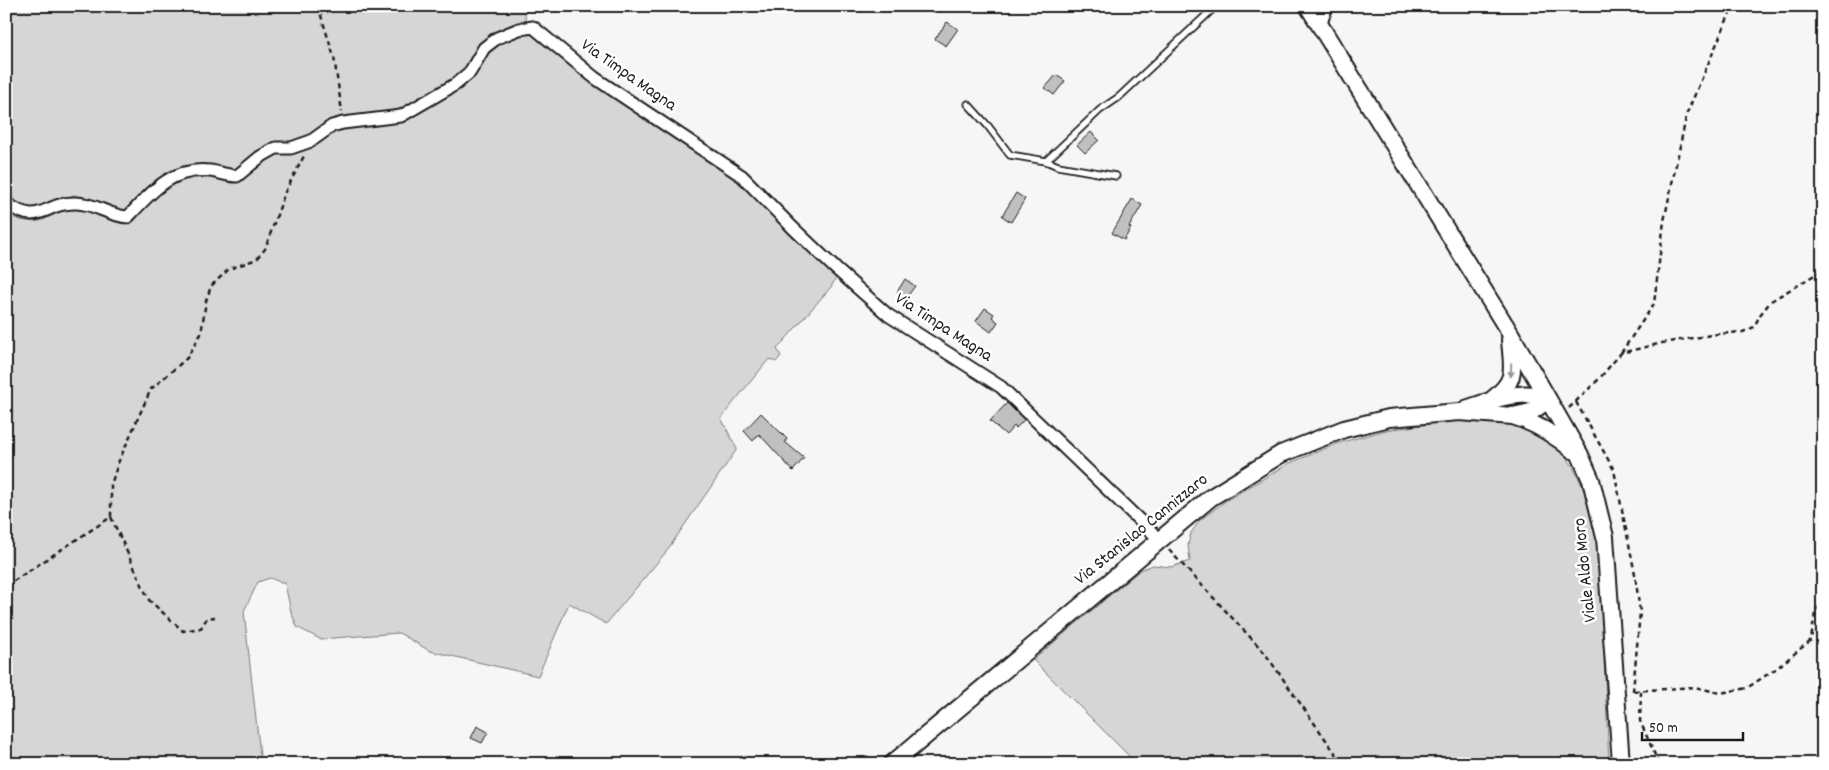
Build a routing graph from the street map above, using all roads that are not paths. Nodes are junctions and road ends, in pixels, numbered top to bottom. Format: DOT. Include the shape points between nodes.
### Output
graph roads {
  1 [pos="1216,6"];
  2 [pos="1308,6"];
  3 [pos="1327,6"];
  4 [pos="1320,26"];
  5 [pos="968,104"];
  6 [pos="1046,161"];
  7 [pos="1116,176"];
  8 [pos="6,203"];
  9 [pos="1510,333"];
  10 [pos="1546,398"];
  11 [pos="1493,400"];
  12 [pos="1459,412"];
  13 [pos="1513,416"];
  14 [pos="1580,455"];
  15 [pos="1160,540"];
  16 [pos="892,764"];
  17 [pos="1621,764"];
  1 -- 6 [label="lane"];
  2 -- 4 [label="street, Viale Aldo Moro"];
  3 -- 4 [label="street"];
  4 -- 9 [label="street, Viale Aldo Moro"];
  5 -- 6 [label="lane" via="1010,155"];
  6 -- 7 [label="lane"];
  8 -- 15 [label="street, Via Timpa Magna" via="22,214 37,214 74,202 128,217 166,179 190,170 237,176 276,148 291,148 311,141 332,126 401,116 456,84 470,72 484,48 497,38 533,27 596,78 742,176 800,235 888,314 1001,387"];
  9 -- 10 [label="street, Viale Aldo Moro"];
  9 -- 11 [label="street, one-way" via="1511,381"];
  10 -- 11 [label="street" via="1538,394"];
  10 -- 13 [label="street" via="1531,412"];
  10 -- 14 [label="street, Viale Aldo Moro"];
  11 -- 12 [label="street"];
  12 -- 13 [label="street"];
  12 -- 15 [label="street, Via Stanislao Cannizzaro" via="1389,418 1344,429 1281,454 1210,498"];
  13 -- 14 [label="street" via="1546,429"];
  14 -- 17 [label="street, Viale Aldo Moro" via="1591,480 1606,537 1625,692"];
  15 -- 16 [label="street, Via Stanislao Cannizzaro"];
}
